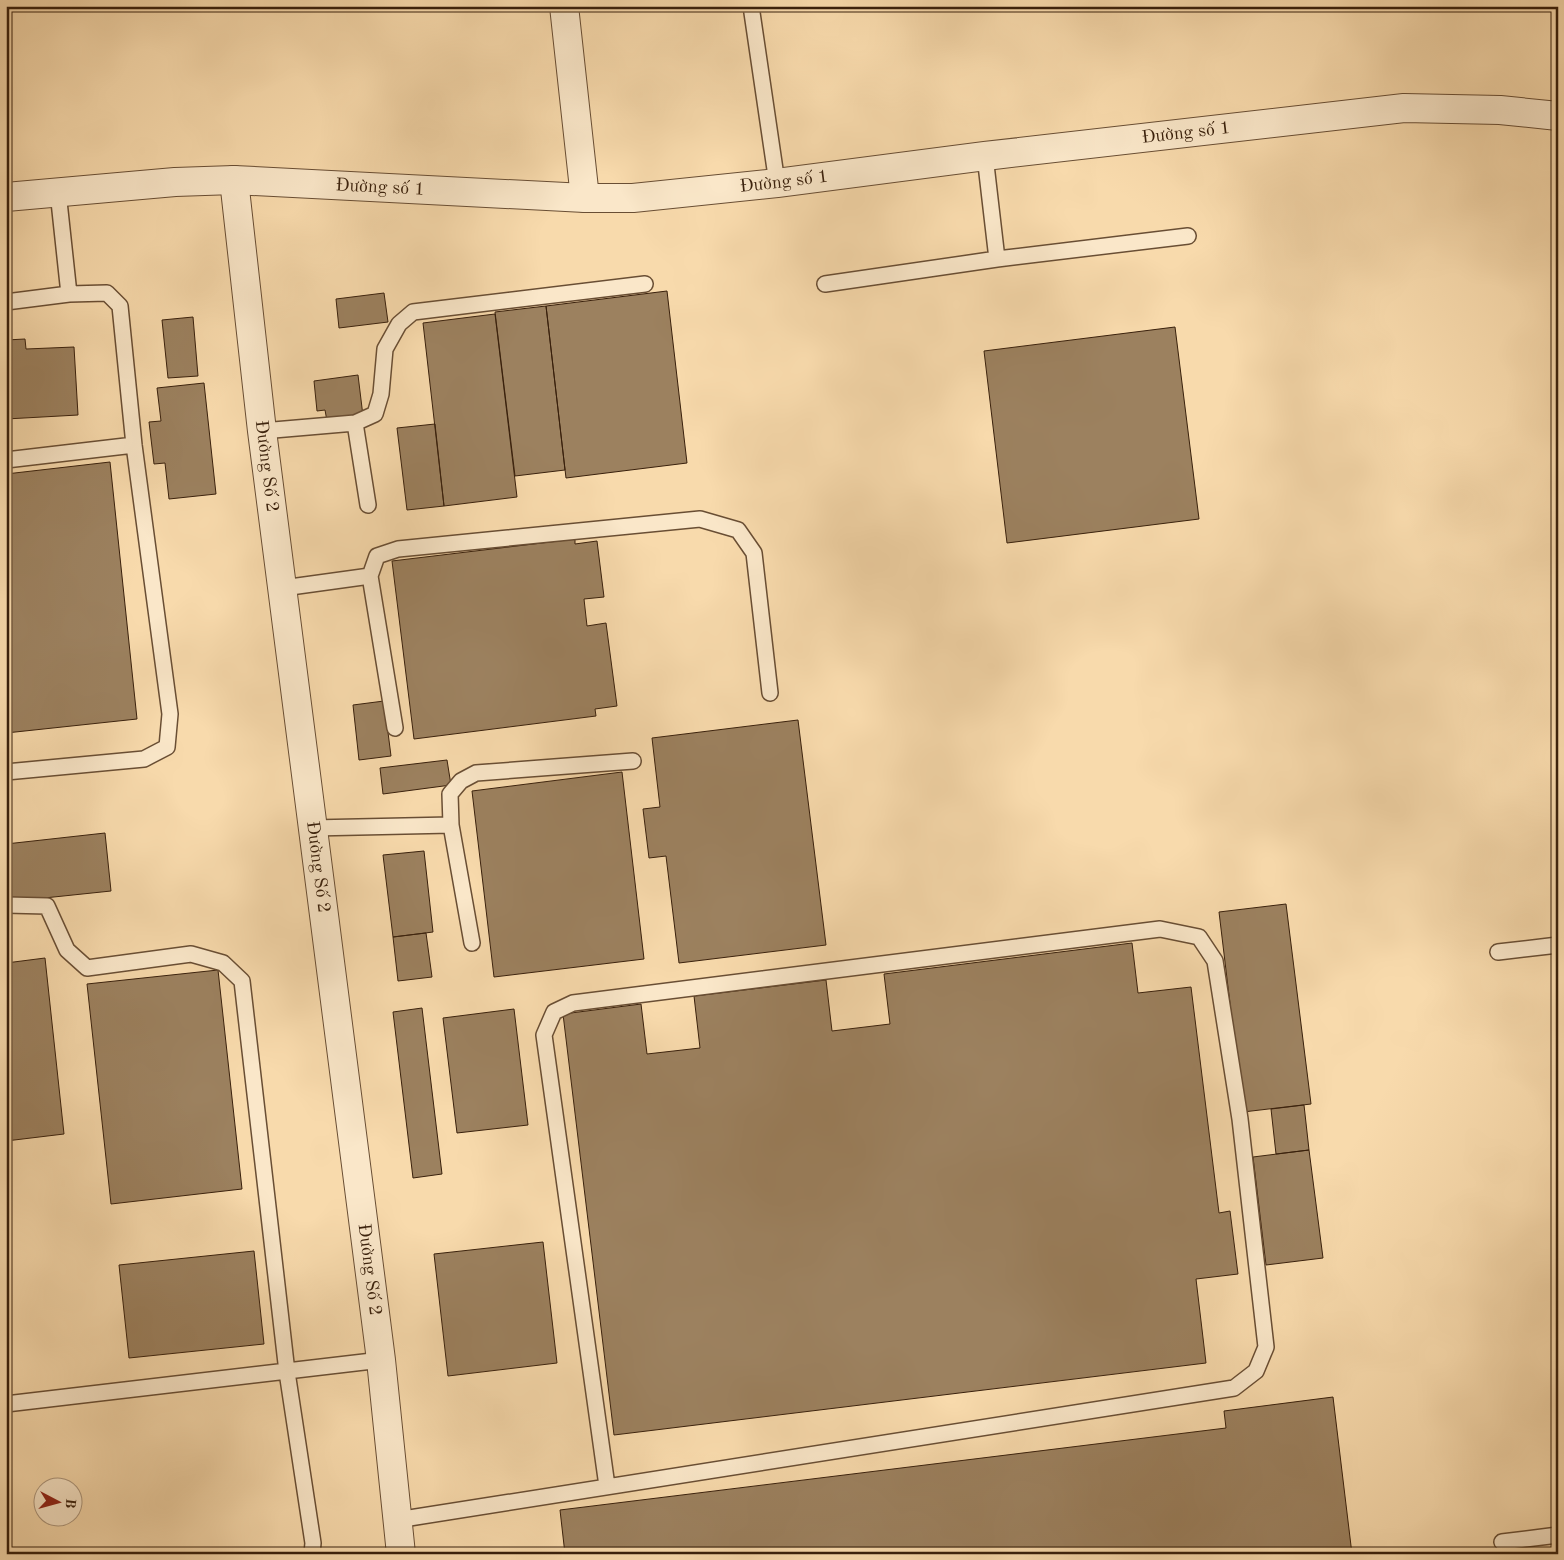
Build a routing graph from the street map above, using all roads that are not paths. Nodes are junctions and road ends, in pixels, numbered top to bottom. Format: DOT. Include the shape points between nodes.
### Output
graph roads {
  1 [pos="564,6"];
  2 [pos="751,6"];
  3 [pos="1558,116"];
  4 [pos="984,156"];
  5 [pos="234,180"];
  6 [pos="777,184"];
  7 [pos="58,192"];
  8 [pos="6,197"];
  9 [pos="585,198"];
  10 [pos="1188,236"];
  11 [pos="997,259"];
  12 [pos="645,284"];
  13 [pos="825,284"];
  14 [pos="69,294"];
  15 [pos="6,302"];
  16 [pos="355,424"];
  17 [pos="262,431"];
  18 [pos="134,445"];
  19 [pos="6,460"];
  20 [pos="368,505"];
  21 [pos="370,576"];
  22 [pos="283,588"];
  23 [pos="770,692"];
  24 [pos="395,728"];
  25 [pos="633,761"];
  26 [pos="6,772"];
  27 [pos="451,826"];
  28 [pos="312,828"];
  29 [pos="6,905"];
  30 [pos="472,943"];
  31 [pos="1558,945"];
  32 [pos="1498,952"];
  33 [pos="381,1360"];
  34 [pos="286,1372"];
  35 [pos="6,1404"];
  36 [pos="607,1486"];
  37 [pos="397,1520"];
  38 [pos="1558,1535"];
  39 [pos="1502,1542"];
  40 [pos="312,1554"];
  41 [pos="401,1554"];
  1 -- 9 [label="street"];
  2 -- 6 [label="lane"];
  3 -- 4 [label="street, Đường số 1" via="1500,110 1404,108"];
  4 -- 6 [label="street, Đường số 1"];
  4 -- 11 [label="lane"];
  5 -- 7 [label="street, Đường số 1"];
  5 -- 9 [label="street, Đường số 1"];
  5 -- 17 [label="street, Đường Số 2"];
  6 -- 9 [label="street, Đường số 1" via="633,198"];
  7 -- 8 [label="street, Đường số 1"];
  7 -- 14 [label="lane"];
  10 -- 11 [label="lane"];
  11 -- 13 [label="lane"];
  12 -- 16 [label="lane" via="413,312 399,324 386,349 381,394 375,414"];
  14 -- 15 [label="lane"];
  14 -- 18 [label="lane" via="107,294 120,306"];
  16 -- 17 [label="lane"];
  16 -- 20 [label="lane"];
  17 -- 22 [label="street, Đường Số 2"];
  18 -- 19 [label="lane"];
  18 -- 26 [label="lane" via="170,714 167,747 144,759"];
  21 -- 22 [label="lane"];
  21 -- 23 [label="lane" via="377,556 398,549 700,519 738,530 754,553"];
  21 -- 24 [label="lane"];
  22 -- 28 [label="street, Đường Số 2"];
  25 -- 27 [label="lane" via="476,773 461,781 450,794"];
  27 -- 28 [label="lane"];
  27 -- 30 [label="lane"];
  28 -- 33 [label="street, Đường Số 2"];
  29 -- 34 [label="lane" via="47,906 67,950 87,968 191,954 223,964 242,981"];
  31 -- 32 [label="lane"];
  33 -- 34 [label="lane"];
  33 -- 37 [label="street, Đường Số 2"];
  34 -- 35 [label="lane"];
  34 -- 40 [label="lane" via="313,1543"];
  36 -- 36 [label="lane" via="544,1035 554,1012 572,1003 1150,930 1199,937 1215,961 1240,1119 1266,1346 1256,1371 1234,1388"];
  36 -- 37 [label="lane"];
  37 -- 41 [label="street, Đường Số 2"];
  38 -- 39 [label="lane"];
}
